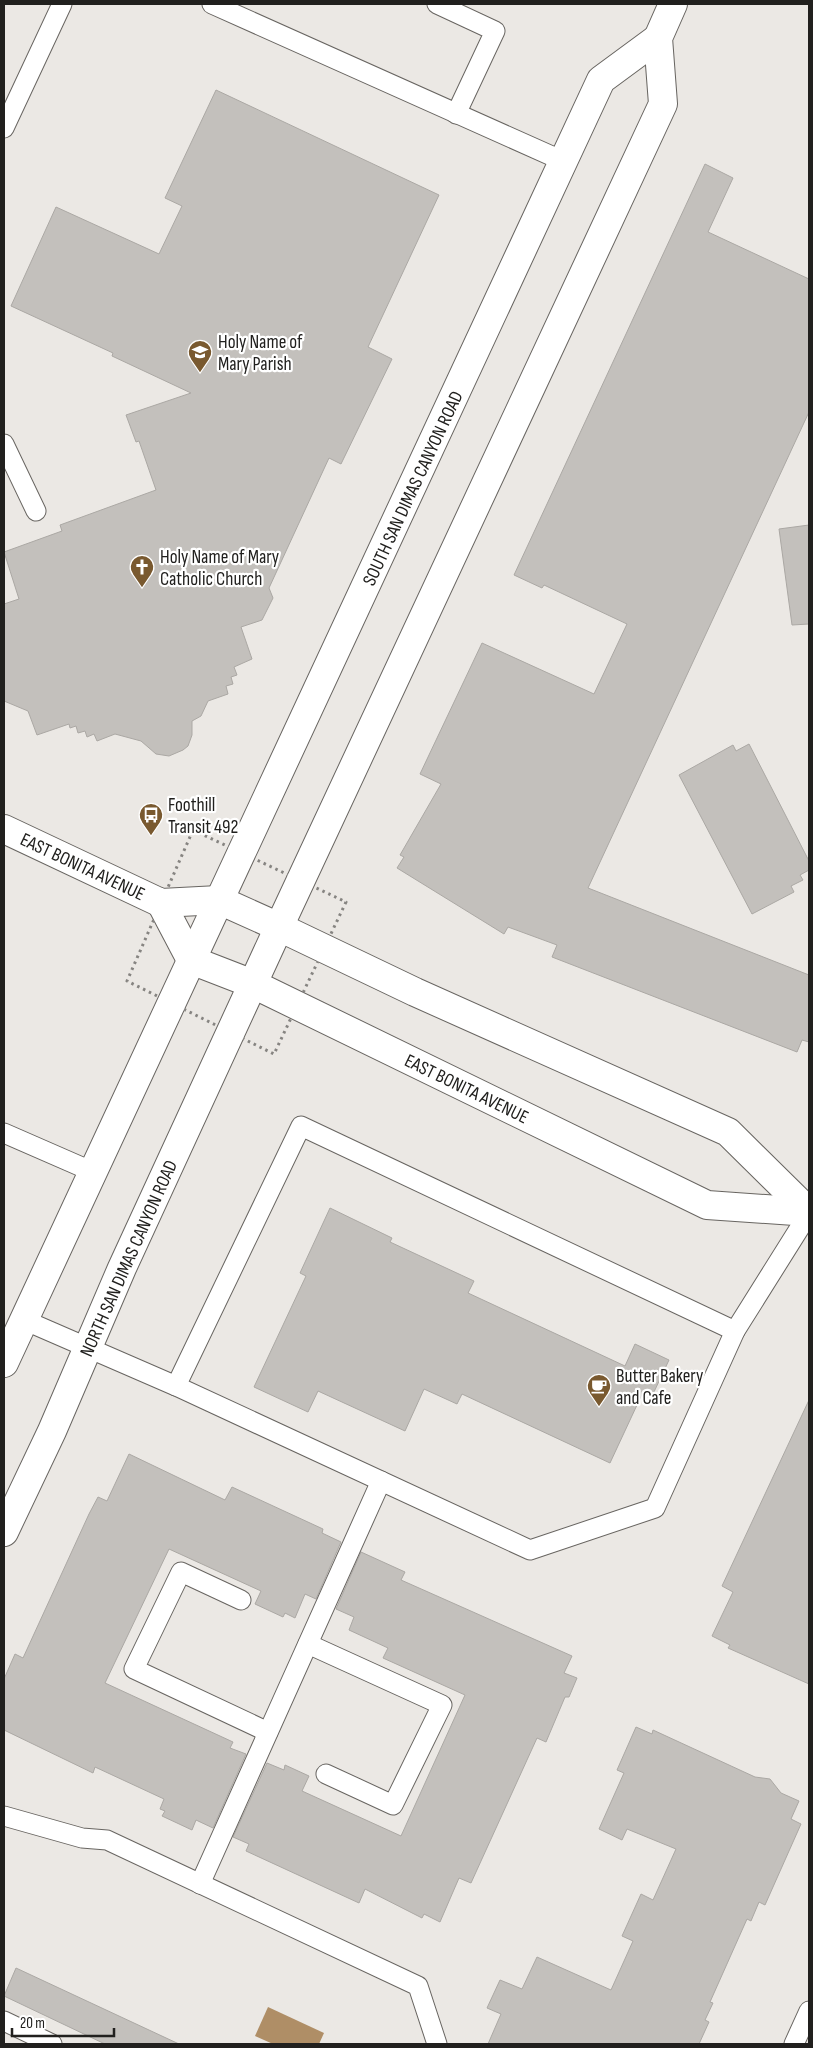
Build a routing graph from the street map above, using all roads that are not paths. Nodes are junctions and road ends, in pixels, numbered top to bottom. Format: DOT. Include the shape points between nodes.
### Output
graph roads {
  1 [pos="62,4"];
  2 [pos="212,4"];
  3 [pos="437,4"];
  4 [pos="673,4"];
  5 [pos="658,38"];
  6 [pos="456,114"];
  7 [pos="4,128"];
  8 [pos="563,162"];
  9 [pos="4,444"];
  10 [pos="36,512"];
  11 [pos="4,829"];
  12 [pos="219,900"];
  13 [pos="162,903"];
  14 [pos="279,927"];
  15 [pos="191,960"];
  16 [pos="253,984"];
  17 [pos="4,1133"];
  18 [pos="92,1171"];
  19 [pos="809,1212"];
  20 [pos="24,1320"];
  21 [pos="735,1331"];
  22 [pos="87,1347"];
  23 [pos="4,1363"];
  24 [pos="176,1386"];
  25 [pos="381,1481"];
  26 [pos="4,1532"];
  27 [pos="241,1600"];
  28 [pos="308,1644"];
  29 [pos="268,1732"];
  30 [pos="326,1774"];
  31 [pos="4,1816"];
  32 [pos="200,1884"];
  33 [pos="809,2011"];
  34 [pos="4,2021"];
  35 [pos="52,2044"];
  36 [pos="437,2044"];
  37 [pos="794,2044"];
  1 -- 7 [label="lane"];
  2 -- 6 [label="lane"];
  3 -- 6 [label="lane" via="495,30"];
  4 -- 5 [label="main road, SOUTH SAN DIMAS CANYON ROAD"];
  5 -- 8 [label="main road, SOUTH SAN DIMAS CANYON ROAD" via="602,80"];
  5 -- 14 [label="main road, SOUTH SAN DIMAS CANYON ROAD" via="663,104"];
  6 -- 8 [label="lane"];
  8 -- 12 [label="main road, SOUTH SAN DIMAS CANYON ROAD"];
  9 -- 10 [label="lane"];
  11 -- 13 [label="main road, EAST BONITA AVENUE"];
  12 -- 13 [label="main road, EAST BONITA AVENUE"];
  12 -- 14 [label="main road, EAST BONITA AVENUE"];
  12 -- 15 [label="main road, SOUTH SAN DIMAS CANYON ROAD"];
  13 -- 15 [label="main road, EAST BONITA AVENUE"];
  14 -- 16 [label="main road, SOUTH SAN DIMAS CANYON ROAD"];
  14 -- 19 [label="main road, EAST BONITA AVENUE" via="415,992 728,1132"];
  15 -- 16 [label="main road, EAST BONITA AVENUE"];
  15 -- 18 [label="main road"];
  16 -- 19 [label="main road, EAST BONITA AVENUE" via="707,1205"];
  16 -- 22 [label="main road, NORTH SAN DIMAS CANYON ROAD"];
  17 -- 18 [label="lane"];
  18 -- 20 [label="main road"];
  19 -- 21 [label="lane"];
  20 -- 22 [label="lane"];
  20 -- 23 [label="main road"];
  21 -- 24 [label="lane" via="301,1126"];
  21 -- 25 [label="lane" via="655,1508 530,1550"];
  22 -- 24 [label="lane"];
  22 -- 26 [label="main road, NORTH SAN DIMAS CANYON ROAD"];
  24 -- 25 [label="lane"];
  25 -- 28 [label="lane"];
  27 -- 29 [label="lane" via="181,1572 134,1669"];
  28 -- 29 [label="lane"];
  28 -- 30 [label="lane" via="442,1705 394,1805"];
  29 -- 32 [label="lane"];
  31 -- 32 [label="lane" via="82,1838 107,1840"];
  32 -- 36 [label="lane" via="418,1986"];
  33 -- 37 [label="lane"];
  34 -- 35 [label="lane"];
}
